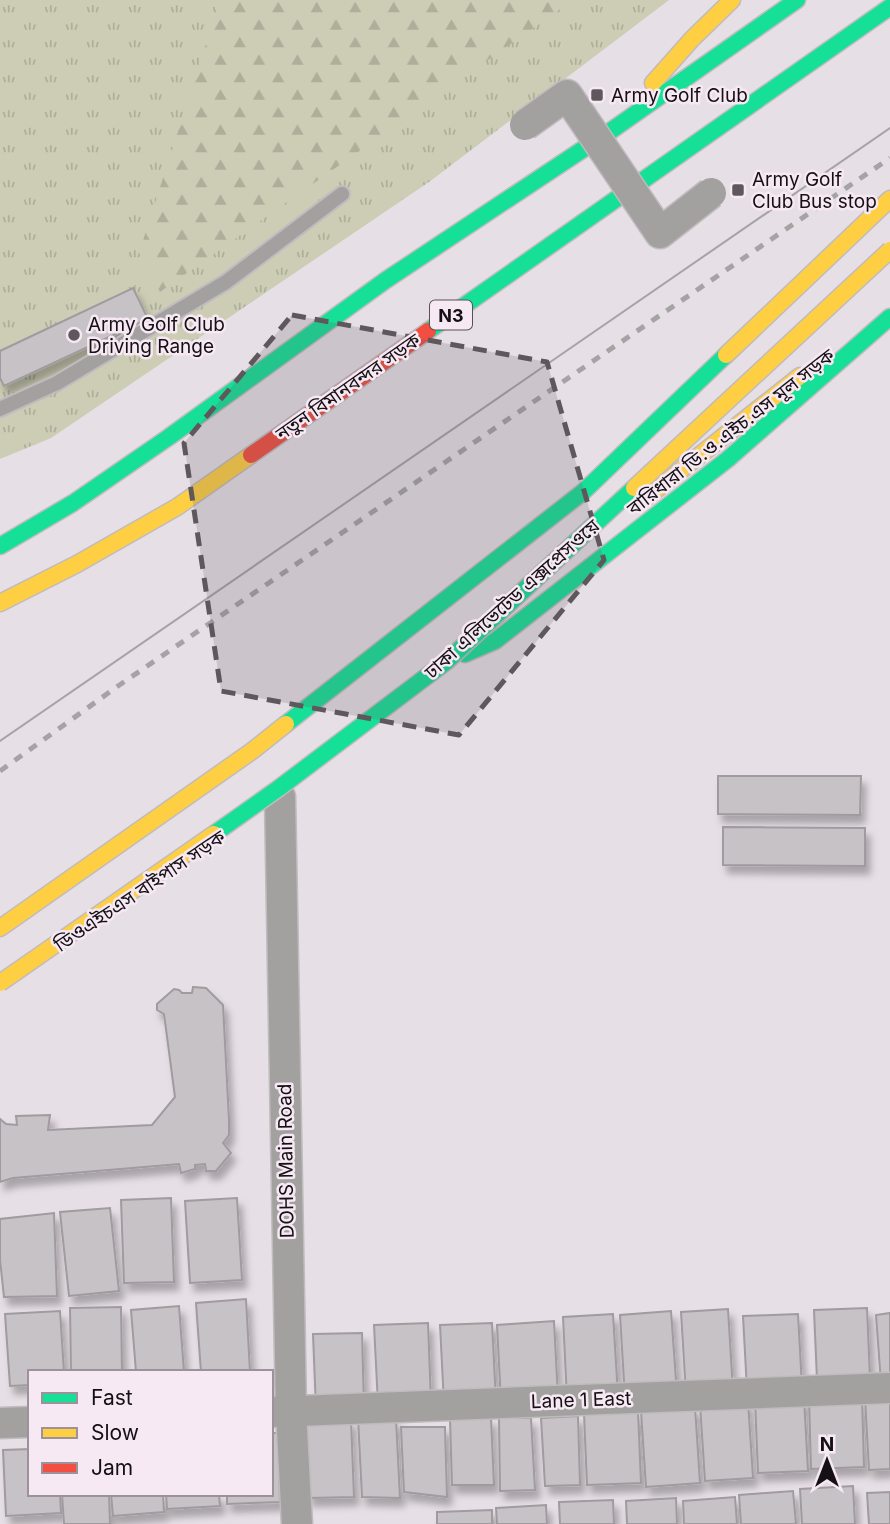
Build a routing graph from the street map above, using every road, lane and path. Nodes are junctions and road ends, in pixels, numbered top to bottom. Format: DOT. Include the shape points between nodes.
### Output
graph roads {
  1 [pos="732,0"];
  2 [pos="797,0"];
  3 [pos="890,7"];
  4 [pos="525,125"];
  5 [pos="612,130"];
  6 [pos="711,193"];
  7 [pos="342,194"];
  8 [pos="890,199"];
  9 [pos="890,250"];
  10 [pos="890,309"];
  11 [pos="890,317"];
  12 [pos="0,409"];
  13 [pos="0,546"];
  14 [pos="0,603"];
  15 [pos="447,662"];
  16 [pos="280,797"];
  17 [pos="0,928"];
  18 [pos="0,983"];
  19 [pos="890,1388"];
  20 [pos="281,1412"];
  21 [pos="28,1422"];
  22 [pos="0,1423"];
  23 [pos="297,1524"];
  1 -- 5 [label="main road"];
  2 -- 5 [label="main road"];
  3 -- 14 [label="main road, নতুন বিমানবন্দর সড়ক / N3" via="177,507"];
  4 -- 6 [label="street, bridge" via="567,94 660,233"];
  5 -- 13 [label="main road" via="386,280 73,503"];
  7 -- 12 [label="lane" via="226,282 57,383"];
  8 -- 17 [label="main road, ঢাকা এলিভেটেড এক্সপ্রেসওয়ে" via="583,492 252,751"];
  9 -- 15 [label="main road, ঢাকা এলিভেটেড এক্সপ্রেসওয়ে, bridge"];
  10 -- 16 [label="main road, বারিধারা ডি.ও.এইচ.এস মূল সড়ক" via="748,415"];
  11 -- 15 [label="main road" via="656,518 495,641"];
  15 -- 18 [label="main road, ঢাকা এলিভেটেড এক্সপ্রেসওয়ে, bridge" via="279,788"];
  16 -- 18 [label="main road, ডিওএইচএস বাইপাস সড়ক"];
  16 -- 20 [label="street, DOHS Main Road"];
  19 -- 20 [label="street, Lane 1 East"];
  20 -- 23 [label="street, DOHS Main Road"];
  21 -- 22 [label="street"];
}
